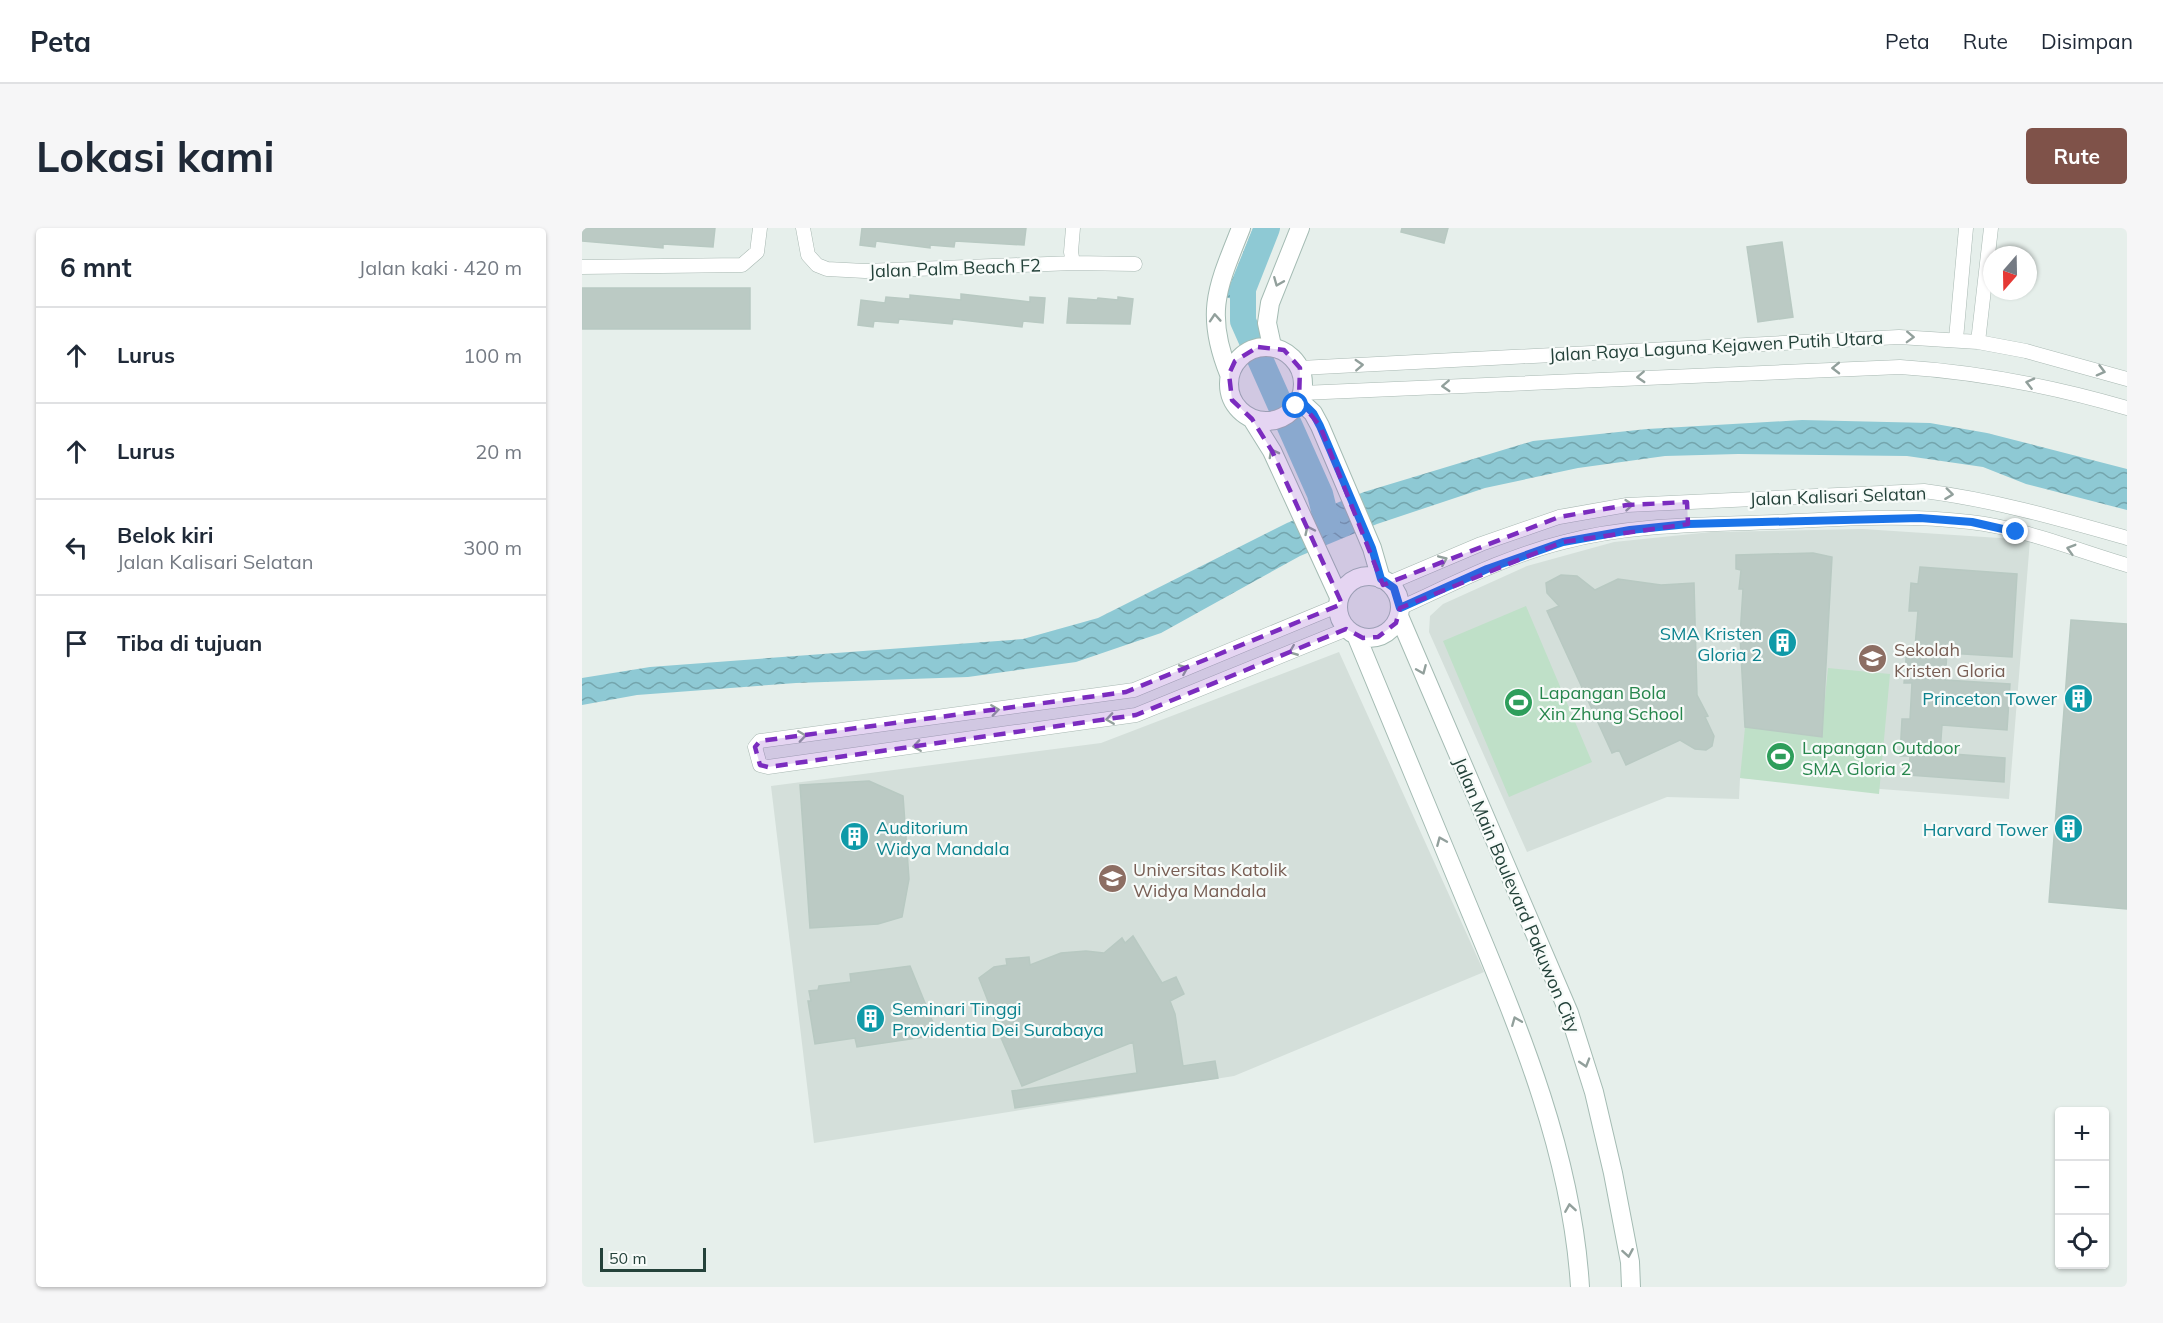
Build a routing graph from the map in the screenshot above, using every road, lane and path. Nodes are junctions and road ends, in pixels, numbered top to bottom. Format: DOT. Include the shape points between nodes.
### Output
graph roads {
  1 [pos="759,228"];
  2 [pos="803,228"];
  3 [pos="1073,228"];
  4 [pos="1241,228"];
  5 [pos="1300,228"];
  6 [pos="1966,228"];
  7 [pos="1991,228"];
  8 [pos="1073,263"];
  9 [pos="1135,264"];
  10 [pos="582,267"];
  11 [pos="1956,339"];
  12 [pos="1978,342"];
  13 [pos="1272,346"];
  14 [pos="1300,368"];
  15 [pos="1229,374"];
  16 [pos="2127,378"];
  17 [pos="1300,396"];
  18 [pos="2127,408"];
  19 [pos="1252,418"];
  20 [pos="1687,502"];
  21 [pos="1688,524"];
  22 [pos="2127,538"];
  23 [pos="2127,565"];
  24 [pos="1385,581"];
  25 [pos="1338,601"];
  26 [pos="1400,612"];
  27 [pos="1351,632"];
  28 [pos="1026,706"];
  29 [pos="1030,730"];
  30 [pos="1580,1287"];
  31 [pos="1631,1287"];
  1 -- 10 [label="street" via="757,252 742,265"];
  2 -- 8 [label="street, Jalan Palm Beach F2" via="808,255 827,269 972,269"];
  3 -- 8 [label="street"];
  15 -- 4 [label="street, one-way" via="1217,337 1214,311 1220,281"];
  5 -- 13 [label="street, one-way" via="1270,303"];
  6 -- 11 [label="street"];
  7 -- 12 [label="street"];
  8 -- 9 [label="street, Jalan Palm Beach F2"];
  11 -- 12 [label="street, Jalan Raya Laguna Kejawen Putih Utara"];
  14 -- 11 [label="street, Jalan Raya Laguna Kejawen Putih Utara, one-way" via="1832,339"];
  12 -- 16 [label="street, Jalan Raya Laguna Kejawen Putih Utara, one-way"];
  13 -- 14 [label="street" via="1293,358"];
  13 -- 15 [label="street" via="1245,352"];
  14 -- 17 [label="street"];
  15 -- 19 [label="street" via="1232,400"];
  18 -- 17 [label="street, Jalan Raya Laguna Kejawen Putih Utara, one-way" via="2017,380 1900,367"];
  17 -- 19 [label="street" via="1292,411 1276,420"];
  17 -- 24 [label="street" via="1313,413 1341,472"];
  25 -- 19 [label="street, one-way" via="1272,451"];
  20 -- 21 [label="street"];
  20 -- 22 [label="street, Jalan Kalisari Selatan, one-way" via="1924,491 2023,508"];
  24 -- 20 [label="street, Jalan Kalisari Selatan, one-way" via="1558,517 1627,504"];
  23 -- 21 [label="street, Jalan Kalisari Selatan, one-way" via="1972,522 1920,518"];
  21 -- 26 [label="street, Jalan Kalisari Selatan" via="1563,542 1487,569"];
  24 -- 25 [label="street" via="1373,576 1356,578 1343,589"];
  24 -- 26 [label="street" via="1397,594"];
  25 -- 27 [label="street" via="1340,618"];
  28 -- 25 [label="street, one-way" via="1134,690"];
  26 -- 27 [label="street" via="1391,629 1378,637"];
  26 -- 31 [label="street, Jalan Main Boulevard Pakuwon City, one-way" via="1569,1013 1594,1092 1613,1173"];
  27 -- 29 [label="street, one-way" via="1136,715"];
  30 -- 27 [label="street, one-way" via="1566,1186 1520,1029"];
  28 -- 29 [label="street"];
  29 -- 28 [label="street, one-way" via="768,767 760,765 755,747 760,741"];
}
